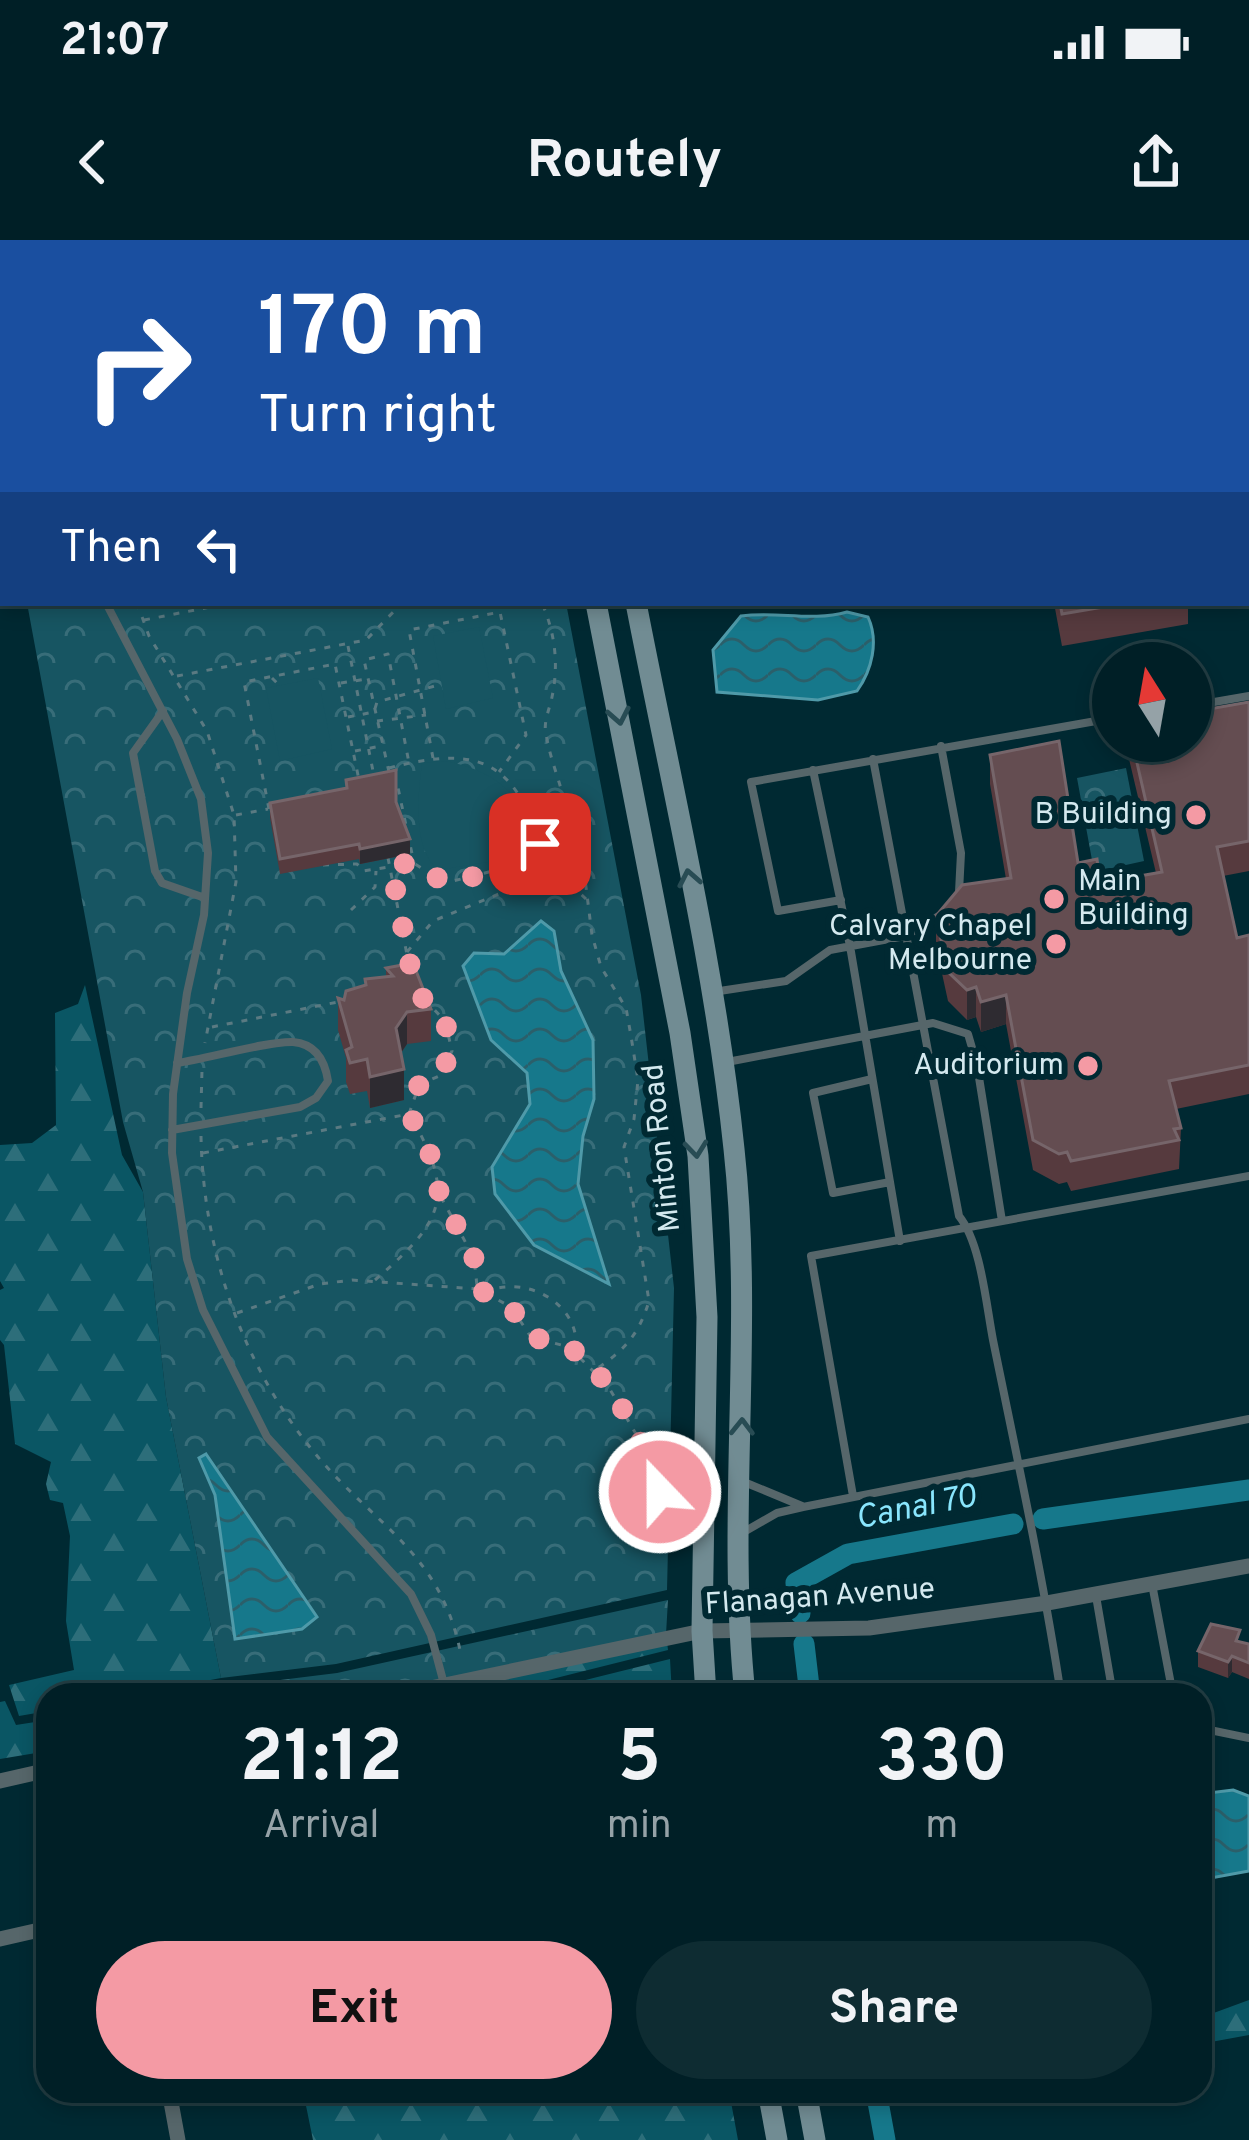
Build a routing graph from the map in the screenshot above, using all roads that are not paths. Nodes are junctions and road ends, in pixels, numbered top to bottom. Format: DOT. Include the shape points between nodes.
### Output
graph roads {
  1 [pos="108,606"];
  2 [pos="597,606"];
  3 [pos="637,606"];
  4 [pos="1249,696"];
  5 [pos="1212,702"];
  6 [pos="163,711"];
  7 [pos="1092,721"];
  8 [pos="941,746"];
  9 [pos="873,759"];
  10 [pos="813,770"];
  11 [pos="205,898"];
  12 [pos="841,900"];
  13 [pos="905,936"];
  14 [pos="850,946"];
  15 [pos="711,992"];
  16 [pos="922,1025"];
  17 [pos="680,1033"];
  18 [pos="865,1036"];
  19 [pos="177,1063"];
  20 [pos="722,1063"];
  21 [pos="872,1078"];
  22 [pos="172,1130"];
  23 [pos="1249,1176"];
  24 [pos="890,1182"];
  25 [pos="1002,1221"];
  26 [pos="969,1229"];
  27 [pos="900,1240"];
  28 [pos="1249,1419"];
  29 [pos="1018,1462"];
  30 [pos="741,1481"];
  31 [pos="854,1496"];
  32 [pos="803,1507"];
  33 [pos="741,1534"];
  34 [pos="1249,1566"];
  35 [pos="1152,1584"];
  36 [pos="1096,1594"];
  37 [pos="1047,1603"];
  38 [pos="740,1628"];
  39 [pos="702,1631"];
  40 [pos="443,1683"];
  41 [pos="454,1683"];
  42 [pos="705,1683"];
  43 [pos="744,1683"];
  44 [pos="1059,1683"];
  45 [pos="1111,1683"];
  46 [pos="1171,1683"];
  47 [pos="1212,1730"];
  48 [pos="1249,1738"];
  49 [pos="36,1773"];
  50 [pos="0,1781"];
  51 [pos="36,1931"];
  52 [pos="0,1939"];
  53 [pos="171,2103"];
  54 [pos="770,2103"];
  55 [pos="808,2103"];
  56 [pos="178,2140"];
  57 [pos="777,2140"];
  58 [pos="815,2140"];
  1 -- 6 [label="lane"];
  2 -- 17 [label="main road, Minton Road, one-way"];
  15 -- 3 [label="main road, one-way"];
  4 -- 5 [label="lane"];
  6 -- 11 [label="lane" via="201,799"];
  6 -- 11 [label="lane" via="133,753 155,871 162,883"];
  7 -- 8 [label="lane"];
  8 -- 9 [label="lane"];
  8 -- 13 [label="lane" via="962,886 952,908"];
  9 -- 10 [label="lane"];
  9 -- 13 [label="lane"];
  10 -- 12 [label="lane"];
  10 -- 12 [label="lane" via="752,782 778,910"];
  11 -- 19 [label="lane"];
  12 -- 14 [label="lane"];
  13 -- 14 [label="lane"];
  13 -- 16 [label="lane"];
  14 -- 15 [label="lane" via="830,950 786,981"];
  14 -- 18 [label="lane"];
  15 -- 17 [label="main road"];
  15 -- 20 [label="main road"];
  16 -- 18 [label="lane"];
  16 -- 25 [label="lane" via="968,1034"];
  16 -- 26 [label="lane" via="959,1216"];
  17 -- 20 [label="main road"];
  17 -- 39 [label="main road, Minton Road, one-way" via="698,1156 706,1317"];
  18 -- 20 [label="lane"];
  18 -- 21 [label="lane"];
  19 -- 22 [label="lane"];
  19 -- 22 [label="lane" via="293,1042 316,1050 328,1082 300,1106"];
  30 -- 20 [label="main road, one-way" via="745,1311"];
  21 -- 24 [label="lane"];
  21 -- 24 [label="lane" via="813,1093 833,1193"];
  22 -- 40 [label="lane" via="187,1259 233,1374 267,1437 411,1594"];
  23 -- 25 [label="lane"];
  24 -- 27 [label="lane"];
  25 -- 26 [label="lane"];
  26 -- 27 [label="lane"];
  26 -- 29 [label="lane"];
  27 -- 31 [label="lane" via="811,1256"];
  28 -- 29 [label="lane"];
  29 -- 31 [label="lane"];
  29 -- 37 [label="lane"];
  30 -- 32 [label="lane"];
  30 -- 33 [label="main road"];
  31 -- 32 [label="lane"];
  32 -- 33 [label="lane"];
  33 -- 38 [label="main road"];
  34 -- 35 [label="street, Flanagan Avenue"];
  35 -- 36 [label="street, Flanagan Avenue"];
  35 -- 46 [label="lane"];
  36 -- 37 [label="street, Flanagan Avenue"];
  36 -- 45 [label="lane"];
  37 -- 38 [label="street, Flanagan Avenue" via="869,1628"];
  37 -- 44 [label="lane"];
  38 -- 39 [label="street, Flanagan Avenue"];
  38 -- 43 [label="main road"];
  39 -- 41 [label="street, Flanagan Avenue"];
  39 -- 42 [label="main road, Minton Road"];
  47 -- 48 [label="lane"];
  49 -- 50 [label="street"];
  51 -- 52 [label="street"];
  53 -- 56 [label="street"];
  54 -- 57 [label="main road"];
  55 -- 58 [label="main road"];
}
